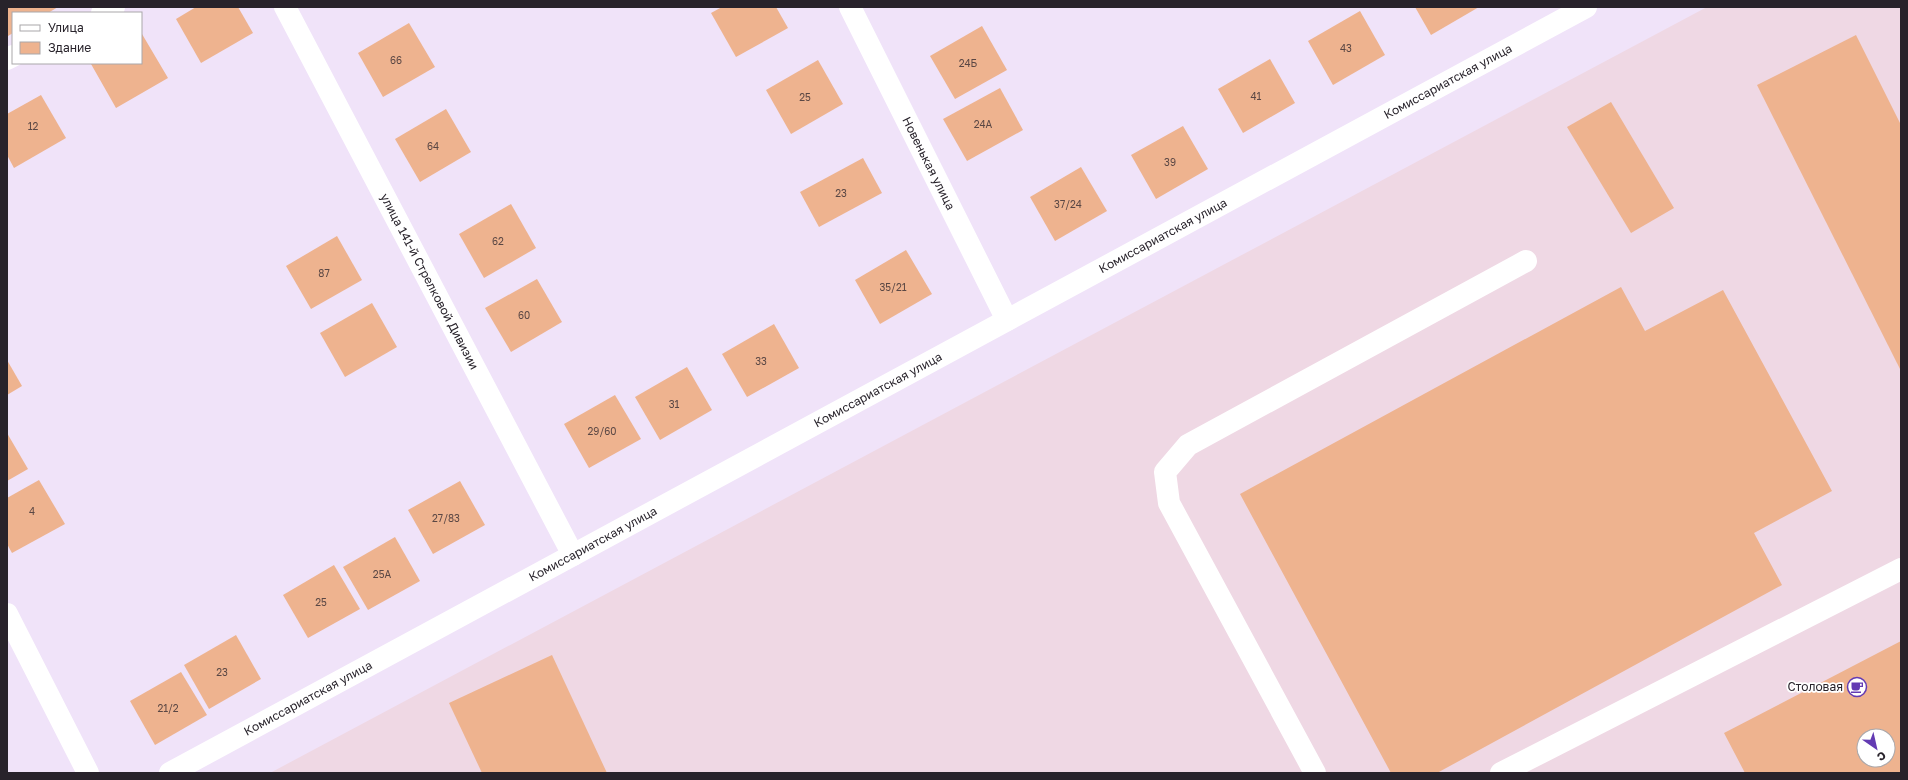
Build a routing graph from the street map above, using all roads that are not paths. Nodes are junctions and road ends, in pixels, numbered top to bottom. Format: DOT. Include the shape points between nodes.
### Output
graph roads {
  1 [pos="114,7"];
  2 [pos="285,7"];
  3 [pos="850,7"];
  4 [pos="1586,7"];
  5 [pos="104,12"];
  6 [pos="1526,261"];
  7 [pos="1007,320"];
  8 [pos="573,556"];
  9 [pos="1901,569"];
  10 [pos="7,614"];
  11 [pos="88,773"];
  12 [pos="170,773"];
  13 [pos="1315,773"];
  14 [pos="1501,773"];
  1 -- 5 [label="street"];
  2 -- 8 [label="street, улица 141-й Стрелковой Дивизии"];
  3 -- 7 [label="street, Новенькая улица"];
  4 -- 7 [label="street, Комиссариатская улица"];
  6 -- 13 [label="street" via="1188,445 1165,472 1169,503"];
  7 -- 8 [label="street, Комиссариатская улица"];
  8 -- 12 [label="street, Комиссариатская улица"];
  9 -- 14 [label="street"];
  10 -- 11 [label="street"];
}
